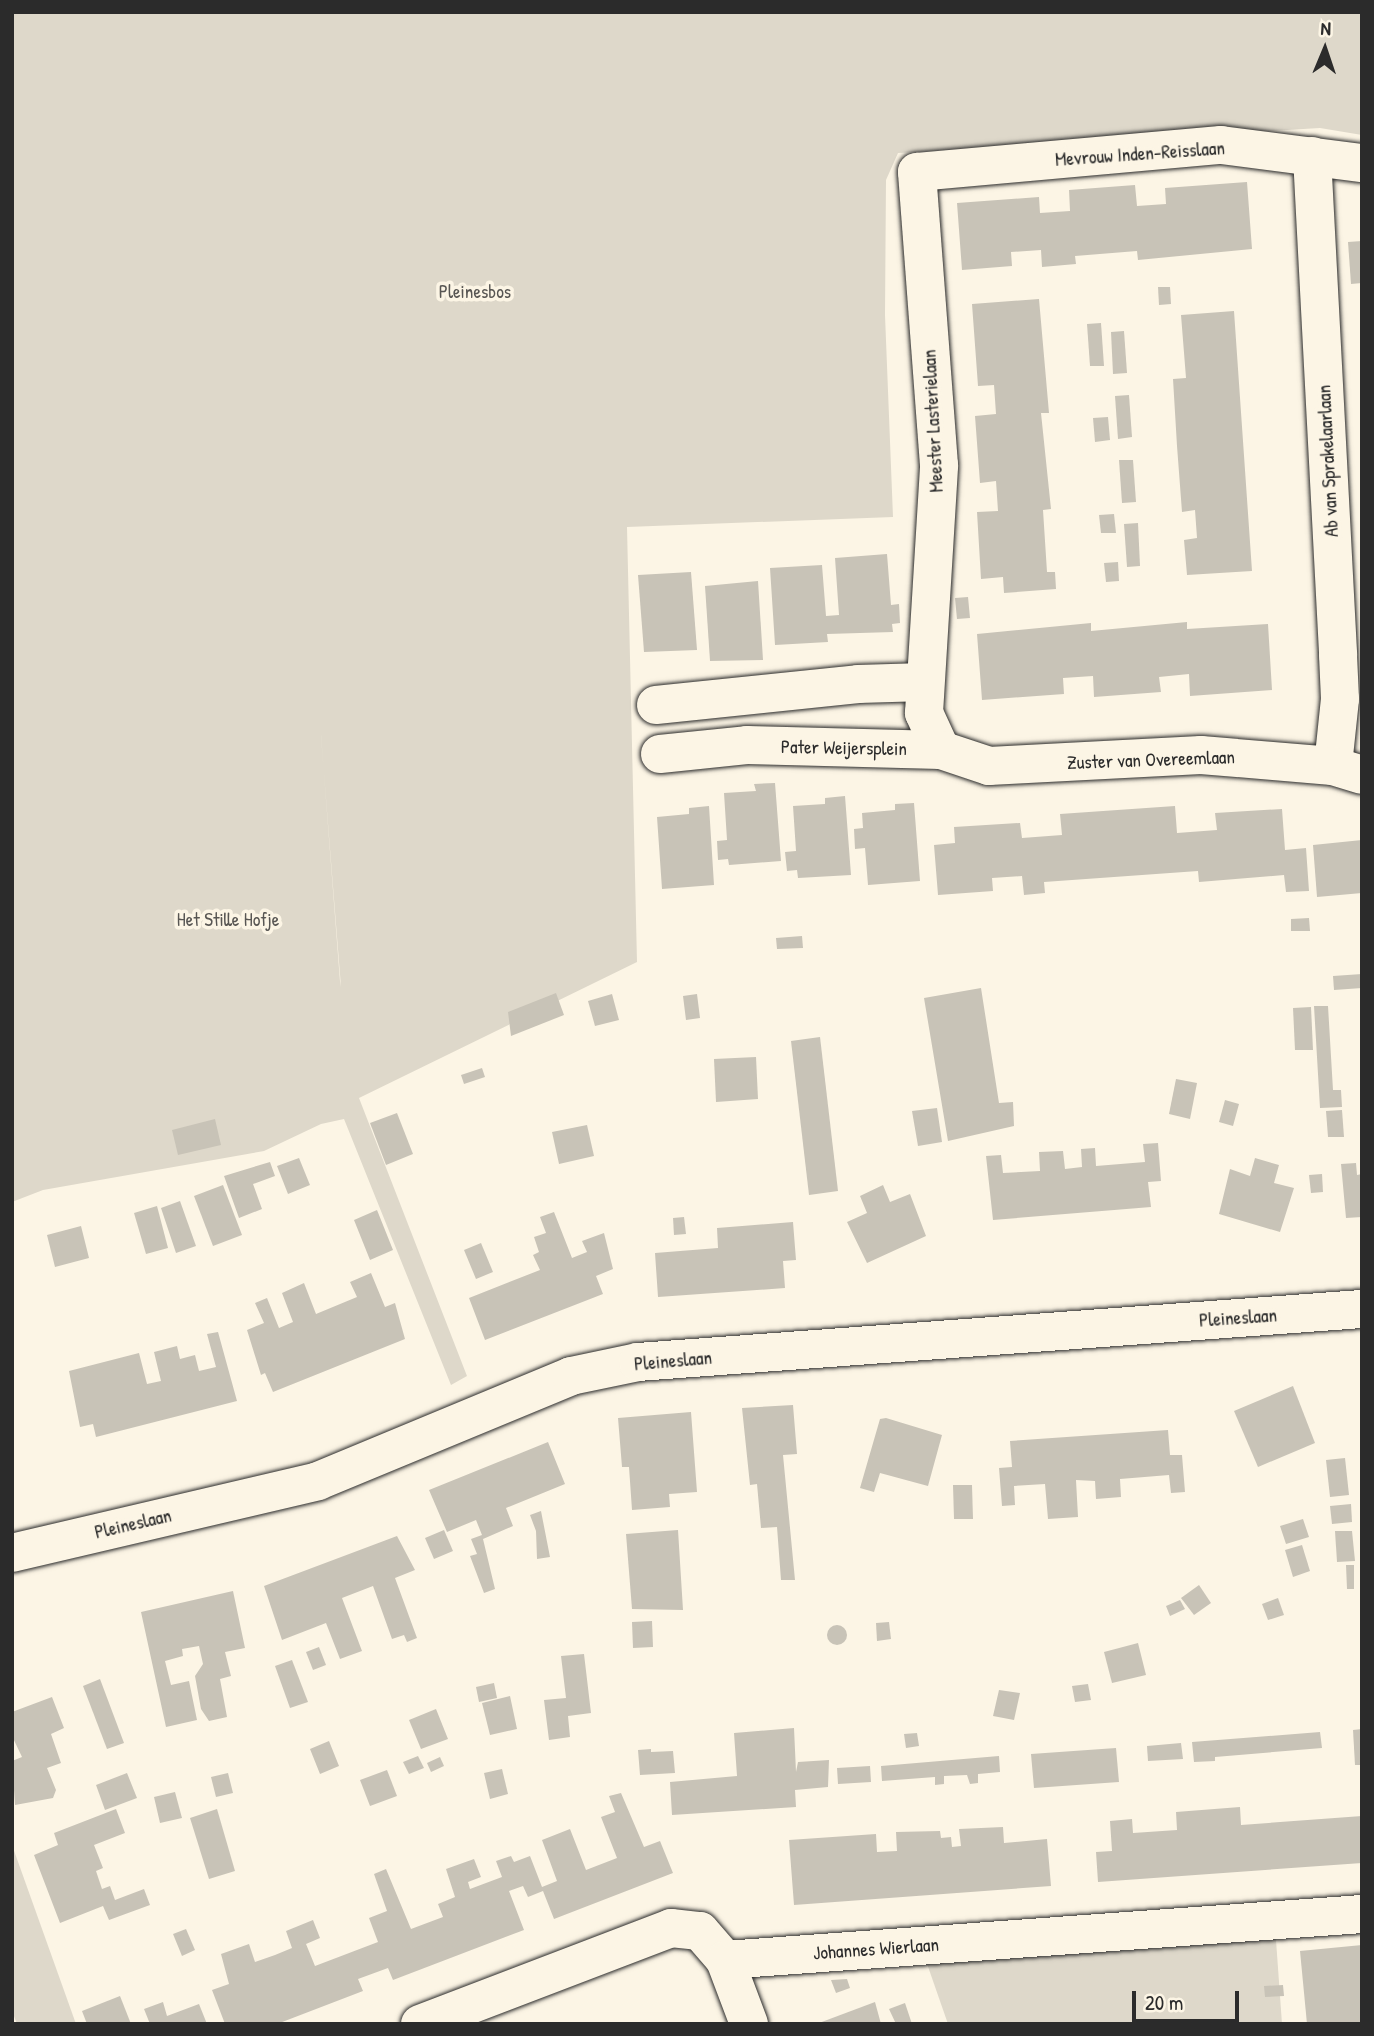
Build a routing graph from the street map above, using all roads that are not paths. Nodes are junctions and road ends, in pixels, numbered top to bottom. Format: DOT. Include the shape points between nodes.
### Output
graph roads {
  1 [pos="1312,156"];
  2 [pos="1362,163"];
  3 [pos="917,172"];
  4 [pos="925,682"];
  5 [pos="742,699"];
  6 [pos="656,705"];
  7 [pos="747,745"];
  8 [pos="941,750"];
  9 [pos="660,754"];
  10 [pos="1347,771"];
  11 [pos="1362,1309"];
  12 [pos="12,1553"];
  13 [pos="1362,1914"];
  14 [pos="726,1960"];
  15 [pos="420,2024"];
  16 [pos="749,2024"];
  1 -- 2 [label="street, Mevrouw Inden-Reisslaan"];
  1 -- 3 [label="street, Mevrouw Inden-Reisslaan" via="1221,145"];
  1 -- 10 [label="street, Ab van Sprakelaarlaan"];
  3 -- 4 [label="street, Meester Lasterielaan" via="939,465"];
  4 -- 5 [label="street" via="858,684"];
  4 -- 8 [label="street, Meester Lasterielaan" via="924,713"];
  5 -- 6 [label="street"];
  5 -- 7 [label="street"];
  7 -- 8 [label="street, Pater Weijersplein"];
  7 -- 9 [label="street, Pater Weijersplein"];
  8 -- 10 [label="street, Zuster van Overeemlaan" via="989,766 1201,755"];
  11 -- 12 [label="street, Pleineslaan" via="638,1362 571,1376 318,1481"];
  13 -- 14 [label="street, Johannes Wierlaan"];
  14 -- 15 [label="street" via="700,1931 671,1928"];
  14 -- 16 [label="street"];
}
